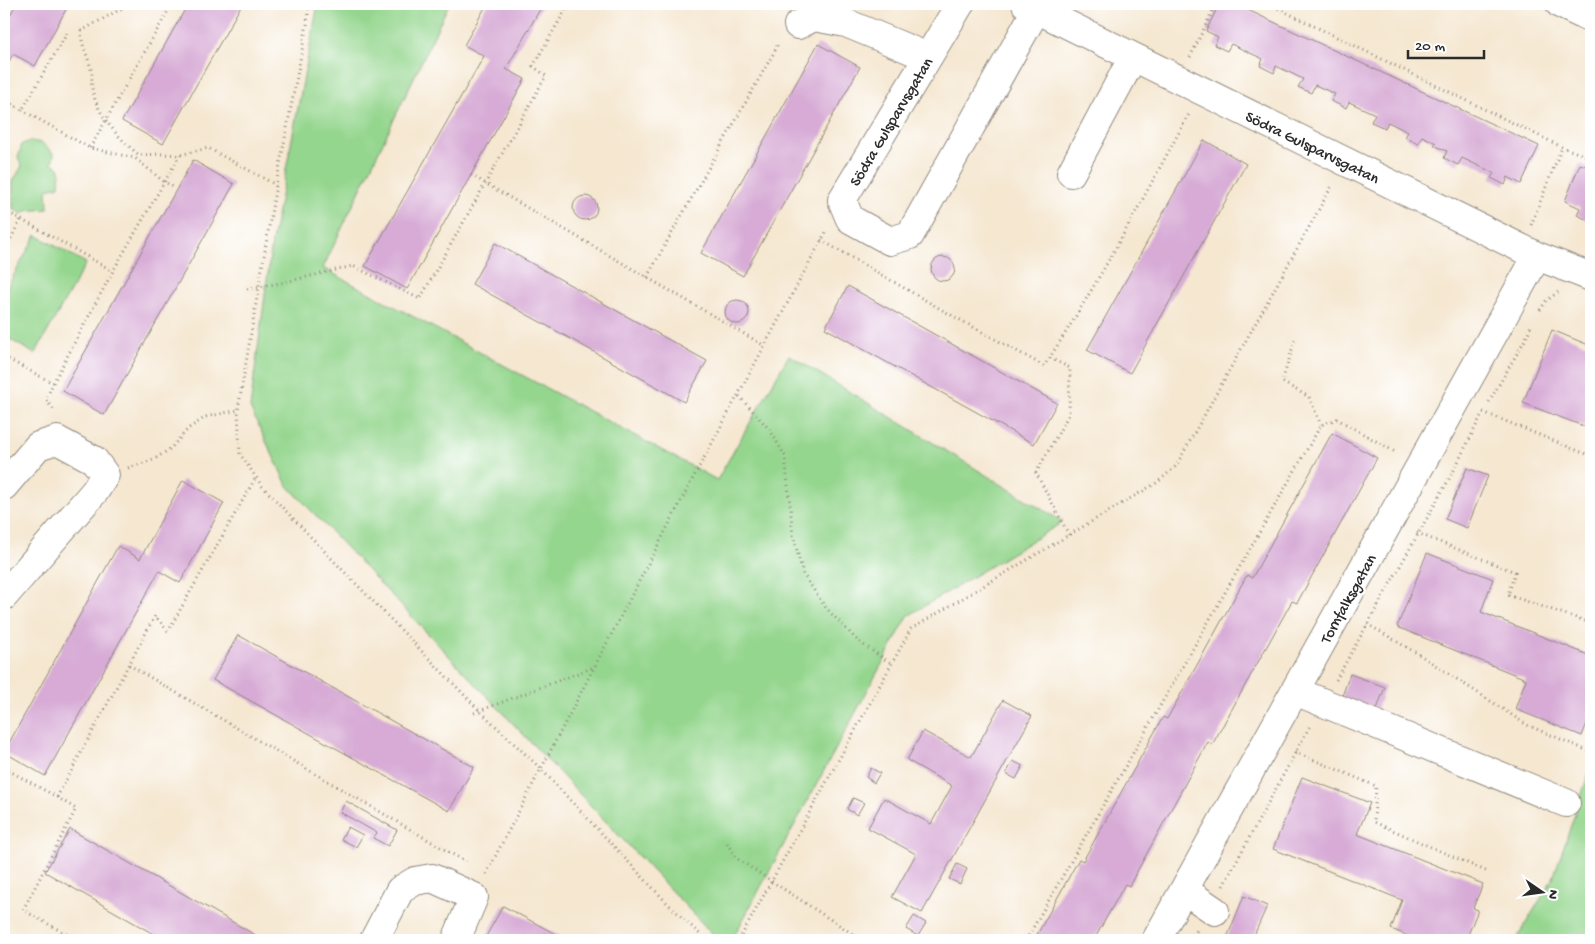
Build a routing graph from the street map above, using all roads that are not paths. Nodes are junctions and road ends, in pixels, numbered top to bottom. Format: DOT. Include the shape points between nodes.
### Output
graph roads {
  1 [pos="960,4"];
  2 [pos="1560,4"];
  3 [pos="1031,7"];
  4 [pos="1591,19"];
  5 [pos="787,31"];
  6 [pos="928,57"];
  7 [pos="1133,57"];
  8 [pos="1071,173"];
  9 [pos="1530,253"];
  10 [pos="1586,275"];
  11 [pos="4,486"];
  12 [pos="4,596"];
  13 [pos="1295,691"];
  14 [pos="1566,803"];
  15 [pos="1184,890"];
  16 [pos="1213,909"];
  17 [pos="374,940"];
  18 [pos="456,940"];
  19 [pos="1156,940"];
  1 -- 6 [label="main road, Södra Gulsparvsgatan"];
  2 -- 4 [label="main road"];
  3 -- 6 [label="main road, Södra Gulsparvsgatan" via="910,234 890,241 850,219 842,200"];
  3 -- 7 [label="main road, Södra Gulsparvsgatan"];
  5 -- 6 [label="main road" via="814,16 846,23"];
  7 -- 8 [label="main road"];
  7 -- 9 [label="main road, Södra Gulsparvsgatan"];
  9 -- 10 [label="main road, Södra Gulsparvsgatan"];
  9 -- 13 [label="main road, Tornfalksgatan"];
  11 -- 12 [label="main road" via="38,446 57,440 94,460 105,475 95,491"];
  13 -- 14 [label="main road"];
  13 -- 15 [label="main road, Tornfalksgatan"];
  15 -- 16 [label="main road"];
  15 -- 19 [label="main road, Tornfalksgatan"];
  17 -- 18 [label="main road" via="400,890 415,881 432,878 480,885"];
}
